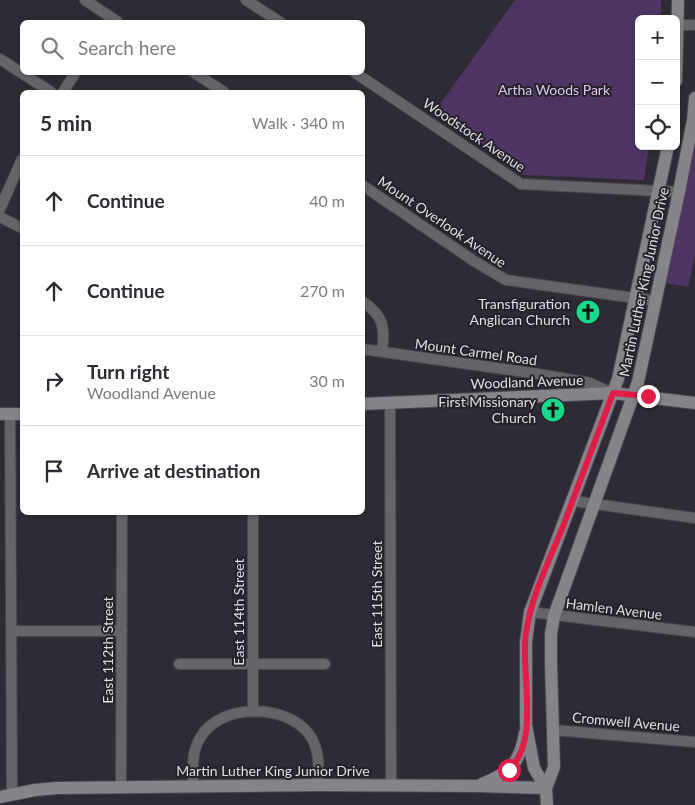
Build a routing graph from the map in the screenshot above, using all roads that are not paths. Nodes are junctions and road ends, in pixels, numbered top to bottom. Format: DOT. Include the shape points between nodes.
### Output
graph roads {
  1 [pos="85,0"];
  2 [pos="246,0"];
  3 [pos="678,0"];
  4 [pos="677,15"];
  5 [pos="115,20"];
  6 [pos="277,20"];
  7 [pos="680,25"];
  8 [pos="695,25"];
  9 [pos="0,59"];
  10 [pos="20,72"];
  11 [pos="25,75"];
  12 [pos="74,75"];
  13 [pos="198,75"];
  14 [pos="358,75"];
  15 [pos="48,90"];
  16 [pos="64,90"];
  17 [pos="221,90"];
  18 [pos="695,98"];
  19 [pos="667,150"];
  20 [pos="20,164"];
  21 [pos="365,187"];
  22 [pos="658,191"];
  23 [pos="679,192"];
  24 [pos="0,209"];
  25 [pos="0,217"];
  26 [pos="20,227"];
  27 [pos="636,299"];
  28 [pos="656,301"];
  29 [pos="365,303"];
  30 [pos="365,349"];
  31 [pos="382,352"];
  32 [pos="613,393"];
  33 [pos="634,394"];
  34 [pos="390,403"];
  35 [pos="695,403"];
  36 [pos="365,404"];
  37 [pos="11,414"];
  38 [pos="573,501"];
  39 [pos="595,503"];
  40 [pos="122,515"];
  41 [pos="253,515"];
  42 [pos="695,518"];
  43 [pos="530,612"];
  44 [pos="554,616"];
  45 [pos="12,631"];
  46 [pos="122,631"];
  47 [pos="695,632"];
  48 [pos="179,664"];
  49 [pos="253,664"];
  50 [pos="324,664"];
  51 [pos="253,712"];
  52 [pos="526,725"];
  53 [pos="554,730"];
  54 [pos="695,742"];
  55 [pos="318,785"];
  56 [pos="193,786"];
  57 [pos="391,786"];
  58 [pos="478,786"];
  59 [pos="121,787"];
  60 [pos="546,788"];
  61 [pos="6,796"];
  62 [pos="547,805"];
  1 -- 5 [label="street"];
  2 -- 6 [label="street"];
  3 -- 4 [label="main road"];
  7 -- 8 [label="street"];
  9 -- 10 [label="street"];
  11 -- 15 [label="street"];
  12 -- 16 [label="street"];
  13 -- 17 [label="street"];
  14 -- 22 [label="street, Woodstock Avenue" via="521,184"];
  18 -- 23 [label="main road, Martin Luther King Junior Drive"];
  19 -- 22 [label="main road, Martin Luther King Junior Drive"];
  20 -- 24 [label="street"];
  21 -- 27 [label="street, Mount Overlook Avenue" via="506,280"];
  22 -- 23 [label="street, Woodstock Avenue"];
  22 -- 27 [label="main road, Martin Luther King Junior Drive"];
  23 -- 28 [label="main road, Martin Luther King Junior Drive"];
  25 -- 26 [label="street"];
  27 -- 28 [label="street, Mount Overlook Avenue"];
  27 -- 32 [label="main road, Martin Luther King Junior Drive"];
  28 -- 33 [label="main road, Martin Luther King Junior Drive"];
  29 -- 31 [label="street" via="380,317 384,330"];
  30 -- 31 [label="street, Mount Carmel Road"];
  31 -- 32 [label="street, Mount Carmel Road" via="590,383"];
  32 -- 33 [label="main road, Woodland Avenue"];
  32 -- 34 [label="main road, Woodland Avenue"];
  32 -- 38 [label="main road, Martin Luther King Junior Drive"];
  33 -- 35 [label="main road, Woodland Avenue"];
  33 -- 39 [label="main road, Martin Luther King Junior Drive"];
  34 -- 36 [label="main road, Woodland Avenue"];
  34 -- 57 [label="street, East 115th Street"];
  37 -- 45 [label="street"];
  38 -- 39 [label="street"];
  38 -- 43 [label="main road, Martin Luther King Junior Drive"];
  39 -- 42 [label="street"];
  39 -- 44 [label="main road, Martin Luther King Junior Drive"];
  40 -- 46 [label="street, East 112th Street"];
  41 -- 49 [label="street, East 114th Street"];
  43 -- 44 [label="street, Hamlen Avenue"];
  43 -- 52 [label="main road, Martin Luther King Junior Drive" via="526,635"];
  44 -- 47 [label="street, Hamlen Avenue"];
  44 -- 53 [label="main road, Martin Luther King Junior Drive" via="551,663"];
  45 -- 46 [label="street"];
  45 -- 61 [label="street"];
  46 -- 59 [label="street, East 112th Street"];
  48 -- 49 [label="street"];
  49 -- 50 [label="street"];
  49 -- 51 [label="street, East 114th Street"];
  51 -- 55 [label="street" via="282,715 308,733 318,755"];
  51 -- 56 [label="street" via="227,716 204,732 194,755"];
  52 -- 58 [label="main road" via="522,750 515,764 499,777"];
  52 -- 60 [label="main road, Martin Luther King Junior Drive" via="534,768"];
  53 -- 54 [label="street, Cromwell Avenue"];
  53 -- 60 [label="main road, Martin Luther King Junior Drive" via="554,767"];
  55 -- 56 [label="main road, Martin Luther King Junior Drive"];
  55 -- 57 [label="main road, Martin Luther King Junior Drive"];
  56 -- 59 [label="main road, Martin Luther King Junior Drive"];
  57 -- 58 [label="main road, Martin Luther King Junior Drive"];
  58 -- 60 [label="main road, Martin Luther King Junior Drive"];
  59 -- 61 [label="main road, Martin Luther King Junior Drive" via="51,788"];
  60 -- 62 [label="main road"];
}
